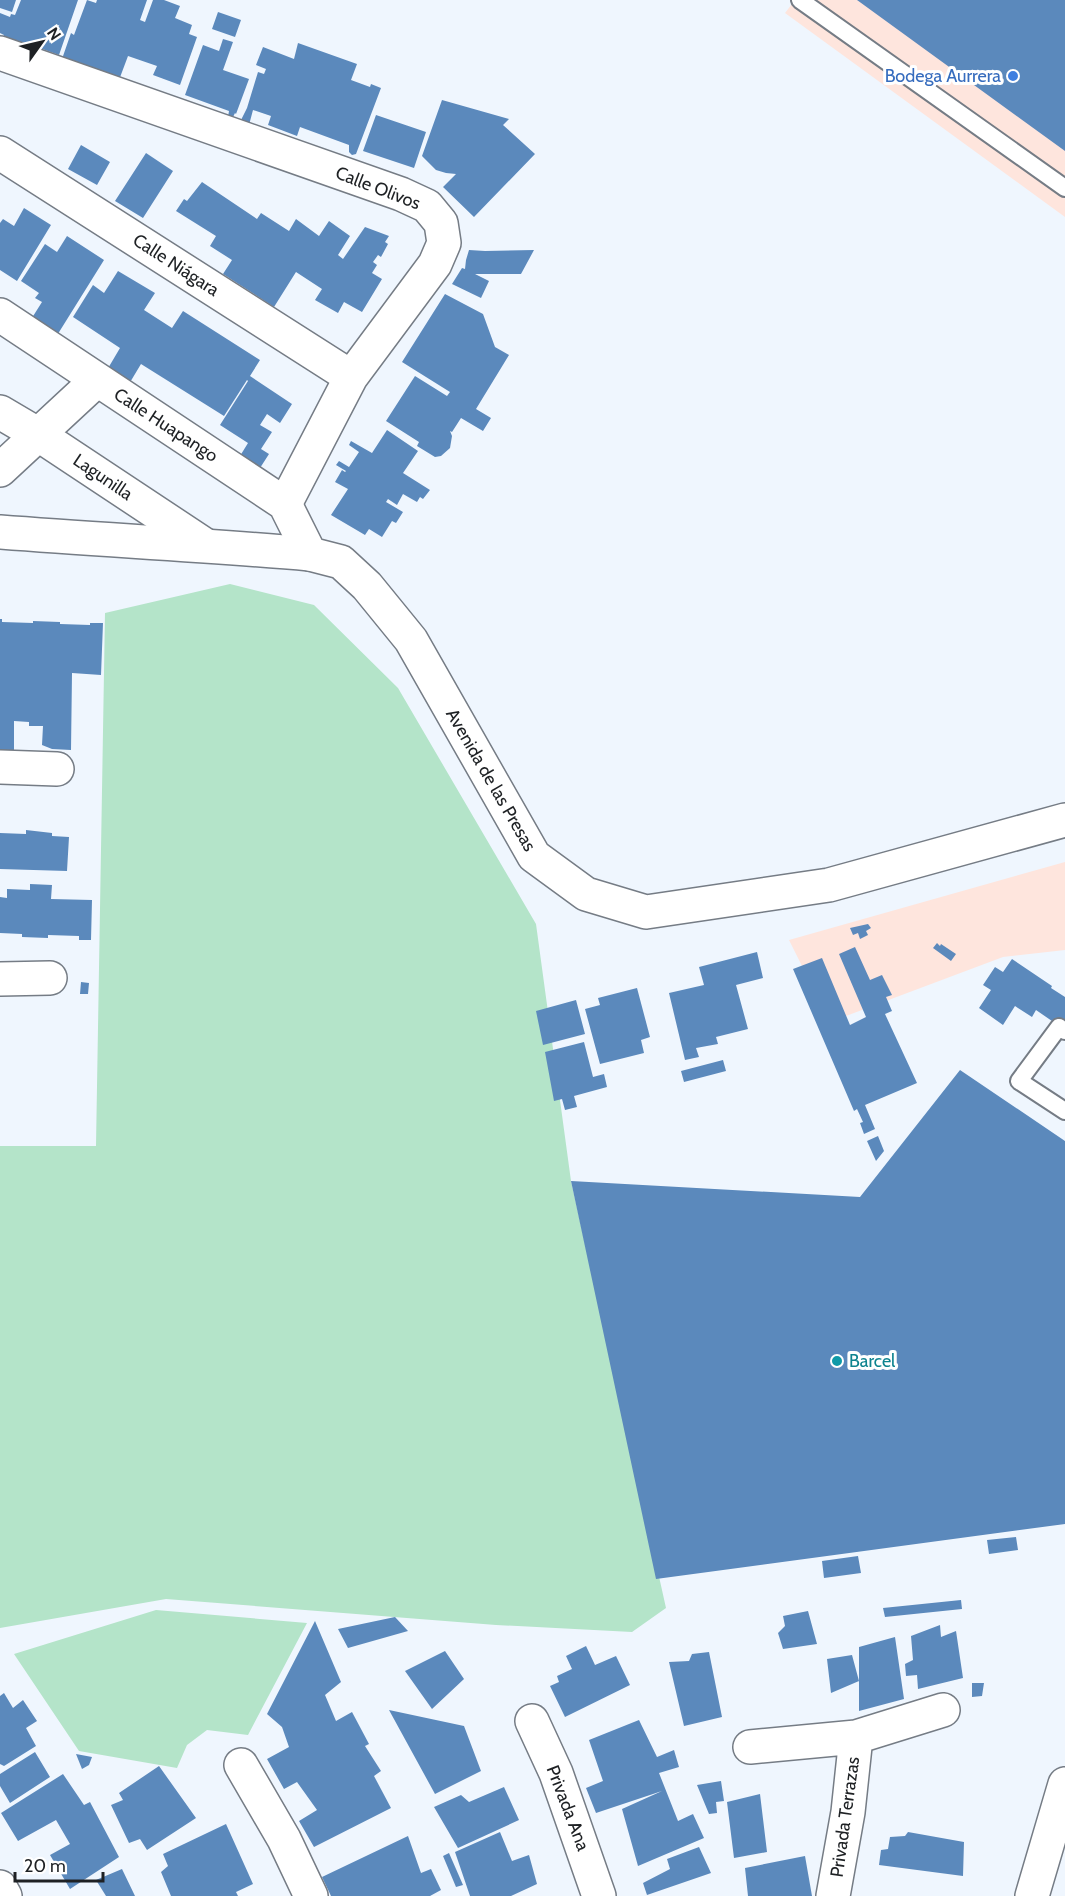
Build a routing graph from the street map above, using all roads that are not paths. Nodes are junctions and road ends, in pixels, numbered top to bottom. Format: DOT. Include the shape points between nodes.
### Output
graph roads {
  1 [pos="800,0"];
  2 [pos="0,53"];
  3 [pos="0,153"];
  4 [pos="1065,188"];
  5 [pos="0,315"];
  6 [pos="351,377"];
  7 [pos="97,380"];
  8 [pos="0,412"];
  9 [pos="39,435"];
  10 [pos="0,470"];
  11 [pos="285,504"];
  12 [pos="0,532"];
  13 [pos="205,545"];
  14 [pos="310,554"];
  15 [pos="0,767"];
  16 [pos="57,769"];
  17 [pos="1065,820"];
  18 [pos="50,978"];
  19 [pos="0,979"];
  20 [pos="1065,1030"];
  21 [pos="1065,1111"];
  22 [pos="942,1710"];
  23 [pos="532,1721"];
  24 [pos="856,1737"];
  25 [pos="750,1747"];
  26 [pos="241,1765"];
  27 [pos="1065,1785"];
  28 [pos="0,1887"];
  29 [pos="5,1896"];
  30 [pos="311,1896"];
  31 [pos="599,1896"];
  32 [pos="833,1896"];
  33 [pos="1032,1896"];
  1 -- 4 [label="lane"];
  2 -- 6 [label="street, Calle Olivos" via="427,206 441,223 444,243 435,264"];
  3 -- 6 [label="street, Calle Niágara"];
  5 -- 7 [label="street, Calle Huapango"];
  6 -- 11 [label="street, Calle Olivos"];
  7 -- 9 [label="street"];
  7 -- 11 [label="street, Calle Huapango"];
  8 -- 9 [label="street, Lagunilla"];
  9 -- 10 [label="street"];
  9 -- 13 [label="street, Lagunilla"];
  11 -- 14 [label="street"];
  12 -- 13 [label="street, Avenida de las Presas"];
  13 -- 14 [label="street, Avenida de las Presas"];
  14 -- 17 [label="street, Avenida de las Presas" via="341,562 367,586 411,640 534,856 585,894 646,912 829,885"];
  15 -- 16 [label="street"];
  18 -- 19 [label="street"];
  20 -- 21 [label="lane" via="1059,1027 1019,1081"];
  22 -- 24 [label="street, Privada Terrazas"];
  23 -- 31 [label="street, Privada Ana" via="556,1773"];
  24 -- 25 [label="street, Privada Terrazas"];
  24 -- 32 [label="street, Privada Terrazas"];
  26 -- 30 [label="street" via="284,1839"];
  27 -- 33 [label="street"];
  28 -- 29 [label="street"];
}
